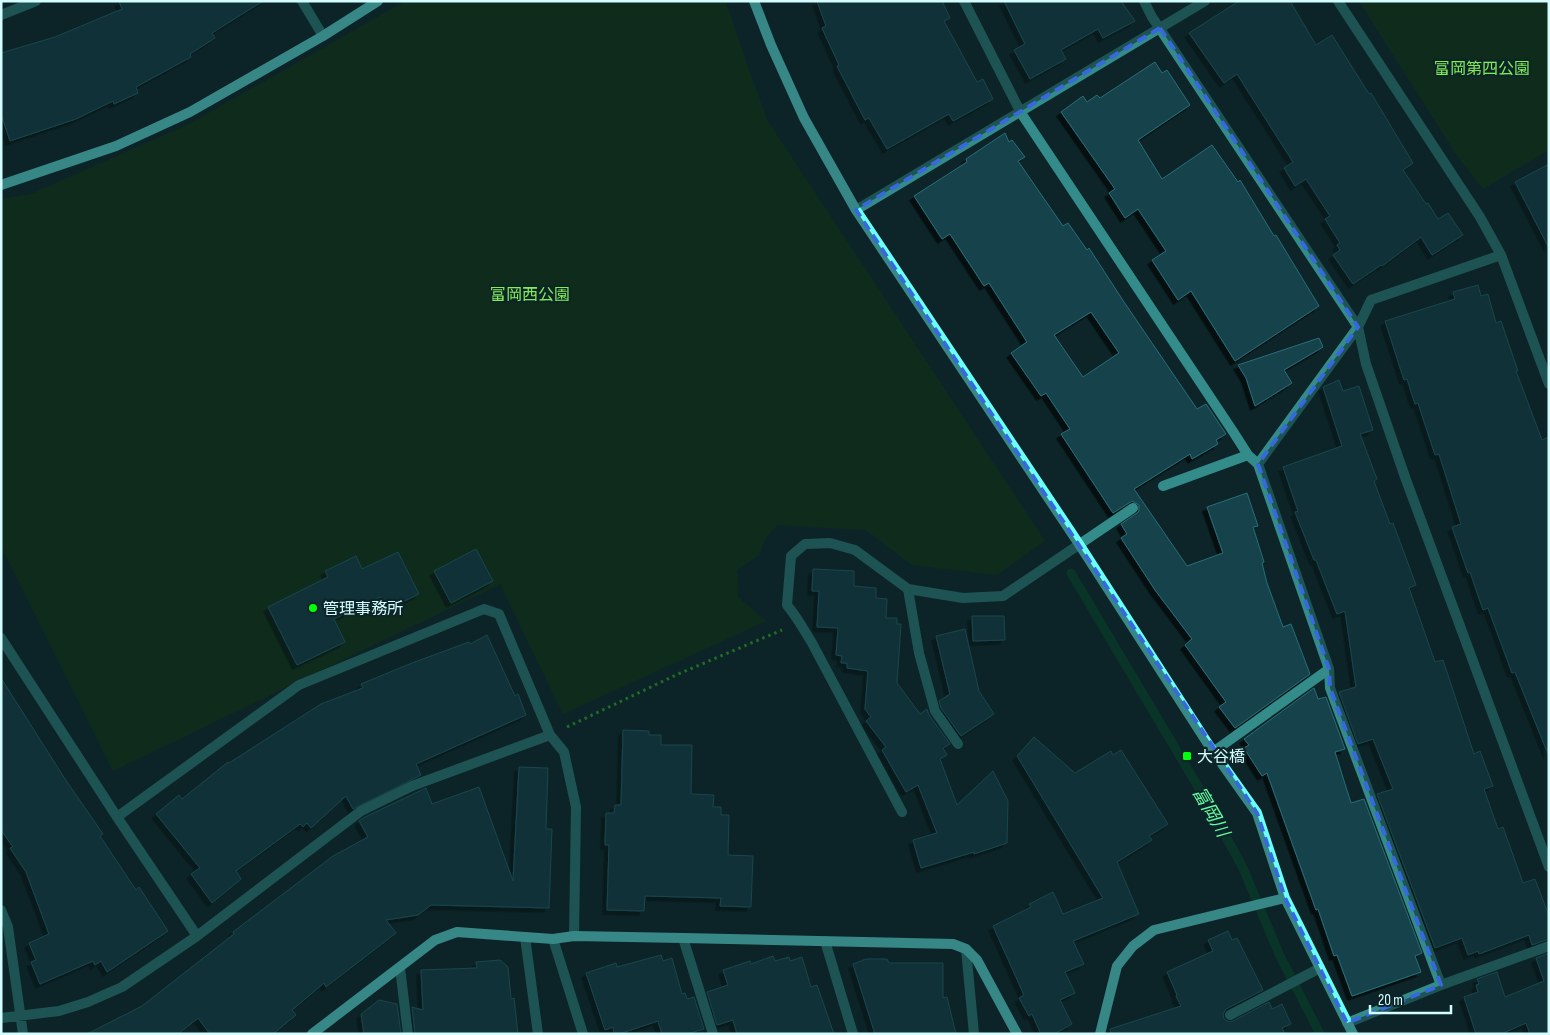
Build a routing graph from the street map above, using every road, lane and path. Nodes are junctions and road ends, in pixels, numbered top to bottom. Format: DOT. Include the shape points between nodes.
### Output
graph roads {
  1 [pos="36,1"];
  2 [pos="302,1"];
  3 [pos="378,1"];
  4 [pos="754,1"];
  5 [pos="964,1"];
  6 [pos="1144,1"];
  7 [pos="1206,1"];
  8 [pos="1338,1"];
  9 [pos="1,15"];
  10 [pos="1160,28"];
  11 [pos="323,36"];
  12 [pos="1021,113"];
  13 [pos="1,184"];
  14 [pos="856,210"];
  15 [pos="1501,255"];
  16 [pos="1358,328"];
  17 [pos="1549,384"];
  18 [pos="1248,455"];
  19 [pos="1258,464"];
  20 [pos="1162,486"];
  21 [pos="1133,508"];
  22 [pos="1079,544"];
  23 [pos="908,589"];
  24 [pos="799,622"];
  25 [pos="1,638"];
  26 [pos="1329,669"];
  27 [pos="550,735"];
  28 [pos="958,744"];
  29 [pos="1213,752"];
  30 [pos="902,812"];
  31 [pos="117,817"];
  32 [pos="1549,867"];
  33 [pos="1285,898"];
  34 [pos="1,910"];
  35 [pos="197,936"];
  36 [pos="574,936"];
  37 [pos="525,937"];
  38 [pos="682,938"];
  39 [pos="553,939"];
  40 [pos="825,941"];
  41 [pos="1549,946"];
  42 [pos="966,949"];
  43 [pos="400,968"];
  44 [pos="1320,968"];
  45 [pos="1441,985"];
  46 [pos="1230,1015"];
  47 [pos="22,1016"];
  48 [pos="1,1018"];
  49 [pos="1347,1023"];
  50 [pos="23,1034"];
  51 [pos="312,1034"];
  52 [pos="408,1034"];
  53 [pos="538,1034"];
  54 [pos="583,1034"];
  55 [pos="713,1034"];
  56 [pos="853,1034"];
  57 [pos="974,1034"];
  58 [pos="1017,1034"];
  59 [pos="1100,1034"];
  60 [pos="1353,1034"];
  1 -- 9 [label="street"];
  2 -- 11 [label="street"];
  3 -- 11 [label="street"];
  4 -- 14 [label="street" via="804,118"];
  5 -- 12 [label="street"];
  6 -- 10 [label="street"];
  7 -- 10 [label="street"];
  8 -- 15 [label="street" via="1480,217"];
  10 -- 12 [label="street"];
  10 -- 16 [label="street"];
  11 -- 13 [label="street" via="190,112 116,146"];
  12 -- 14 [label="street"];
  12 -- 18 [label="street"];
  14 -- 22 [label="street"];
  15 -- 16 [label="street" via="1371,300"];
  15 -- 17 [label="street"];
  16 -- 19 [label="street"];
  16 -- 32 [label="street" via="1366,364 1405,477"];
  18 -- 19 [label="street"];
  18 -- 20 [label="street"];
  19 -- 26 [label="street"];
  21 -- 22 [label="street"];
  22 -- 23 [label="street" via="1003,596 962,598"];
  22 -- 29 [label="street"];
  23 -- 24 [label="street" via="855,550 830,543 805,544 791,556 786,605"];
  23 -- 28 [label="street" via="934,712"];
  24 -- 27 [label="path" via="676,675"];
  24 -- 30 [label="street"];
  25 -- 31 [label="street"];
  26 -- 29 [label="street"];
  26 -- 45 [label="street" via="1330,688"];
  27 -- 31 [label="street" via="500,614 484,609 299,685"];
  27 -- 35 [label="street" via="412,786 361,811"];
  27 -- 36 [label="street" via="564,752 576,807"];
  29 -- 33 [label="street" via="1257,813"];
  31 -- 35 [label="street"];
  33 -- 44 [label="street"];
  33 -- 59 [label="street" via="1154,930 1133,946 1117,966"];
  34 -- 47 [label="street" via="8,927"];
  35 -- 47 [label="street" via="122,987 58,1011"];
  36 -- 38 [label="street"];
  36 -- 39 [label="street"];
  37 -- 39 [label="street"];
  37 -- 43 [label="street" via="457,932 435,940"];
  37 -- 53 [label="street"];
  38 -- 40 [label="street"];
  38 -- 55 [label="street"];
  39 -- 54 [label="street"];
  40 -- 42 [label="street" via="953,944"];
  40 -- 56 [label="street"];
  41 -- 45 [label="street"];
  42 -- 57 [label="street"];
  42 -- 58 [label="street" via="977,960"];
  43 -- 51 [label="street"];
  43 -- 52 [label="street"];
  44 -- 46 [label="street"];
  44 -- 49 [label="street"];
  45 -- 49 [label="street"];
  47 -- 48 [label="street"];
  47 -- 50 [label="street"];
  49 -- 60 [label="street"];
}
